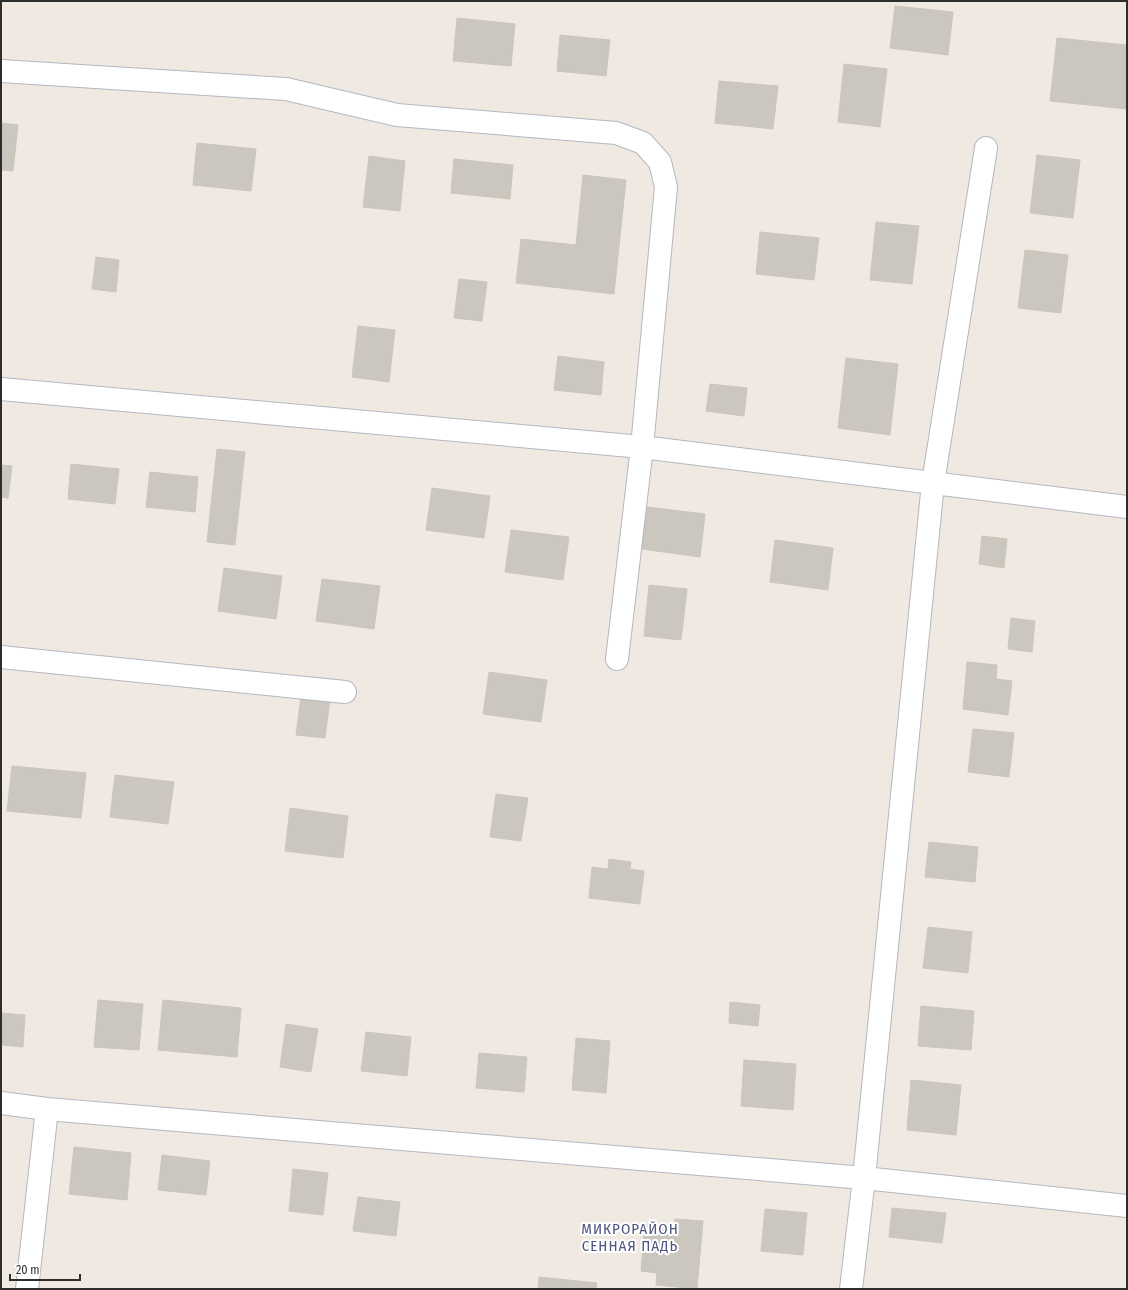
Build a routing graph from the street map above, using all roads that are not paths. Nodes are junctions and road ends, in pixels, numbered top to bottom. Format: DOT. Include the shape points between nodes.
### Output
graph roads {
  1 [pos="1,71"];
  2 [pos="986,148"];
  3 [pos="1,389"];
  4 [pos="642,447"];
  5 [pos="933,483"];
  6 [pos="1127,508"];
  7 [pos="1,657"];
  8 [pos="617,659"];
  9 [pos="345,692"];
  10 [pos="1,1103"];
  11 [pos="47,1109"];
  12 [pos="864,1178"];
  13 [pos="1127,1206"];
  14 [pos="27,1289"];
  15 [pos="851,1289"];
  1 -- 4 [label="street" via="286,89 397,115 616,133 643,143 660,162 666,187"];
  2 -- 5 [label="street"];
  3 -- 4 [label="street"];
  4 -- 5 [label="street"];
  4 -- 8 [label="street"];
  5 -- 6 [label="street"];
  5 -- 12 [label="street"];
  7 -- 9 [label="street"];
  10 -- 11 [label="street"];
  11 -- 12 [label="street"];
  11 -- 14 [label="street"];
  12 -- 13 [label="street"];
  12 -- 15 [label="street"];
}
